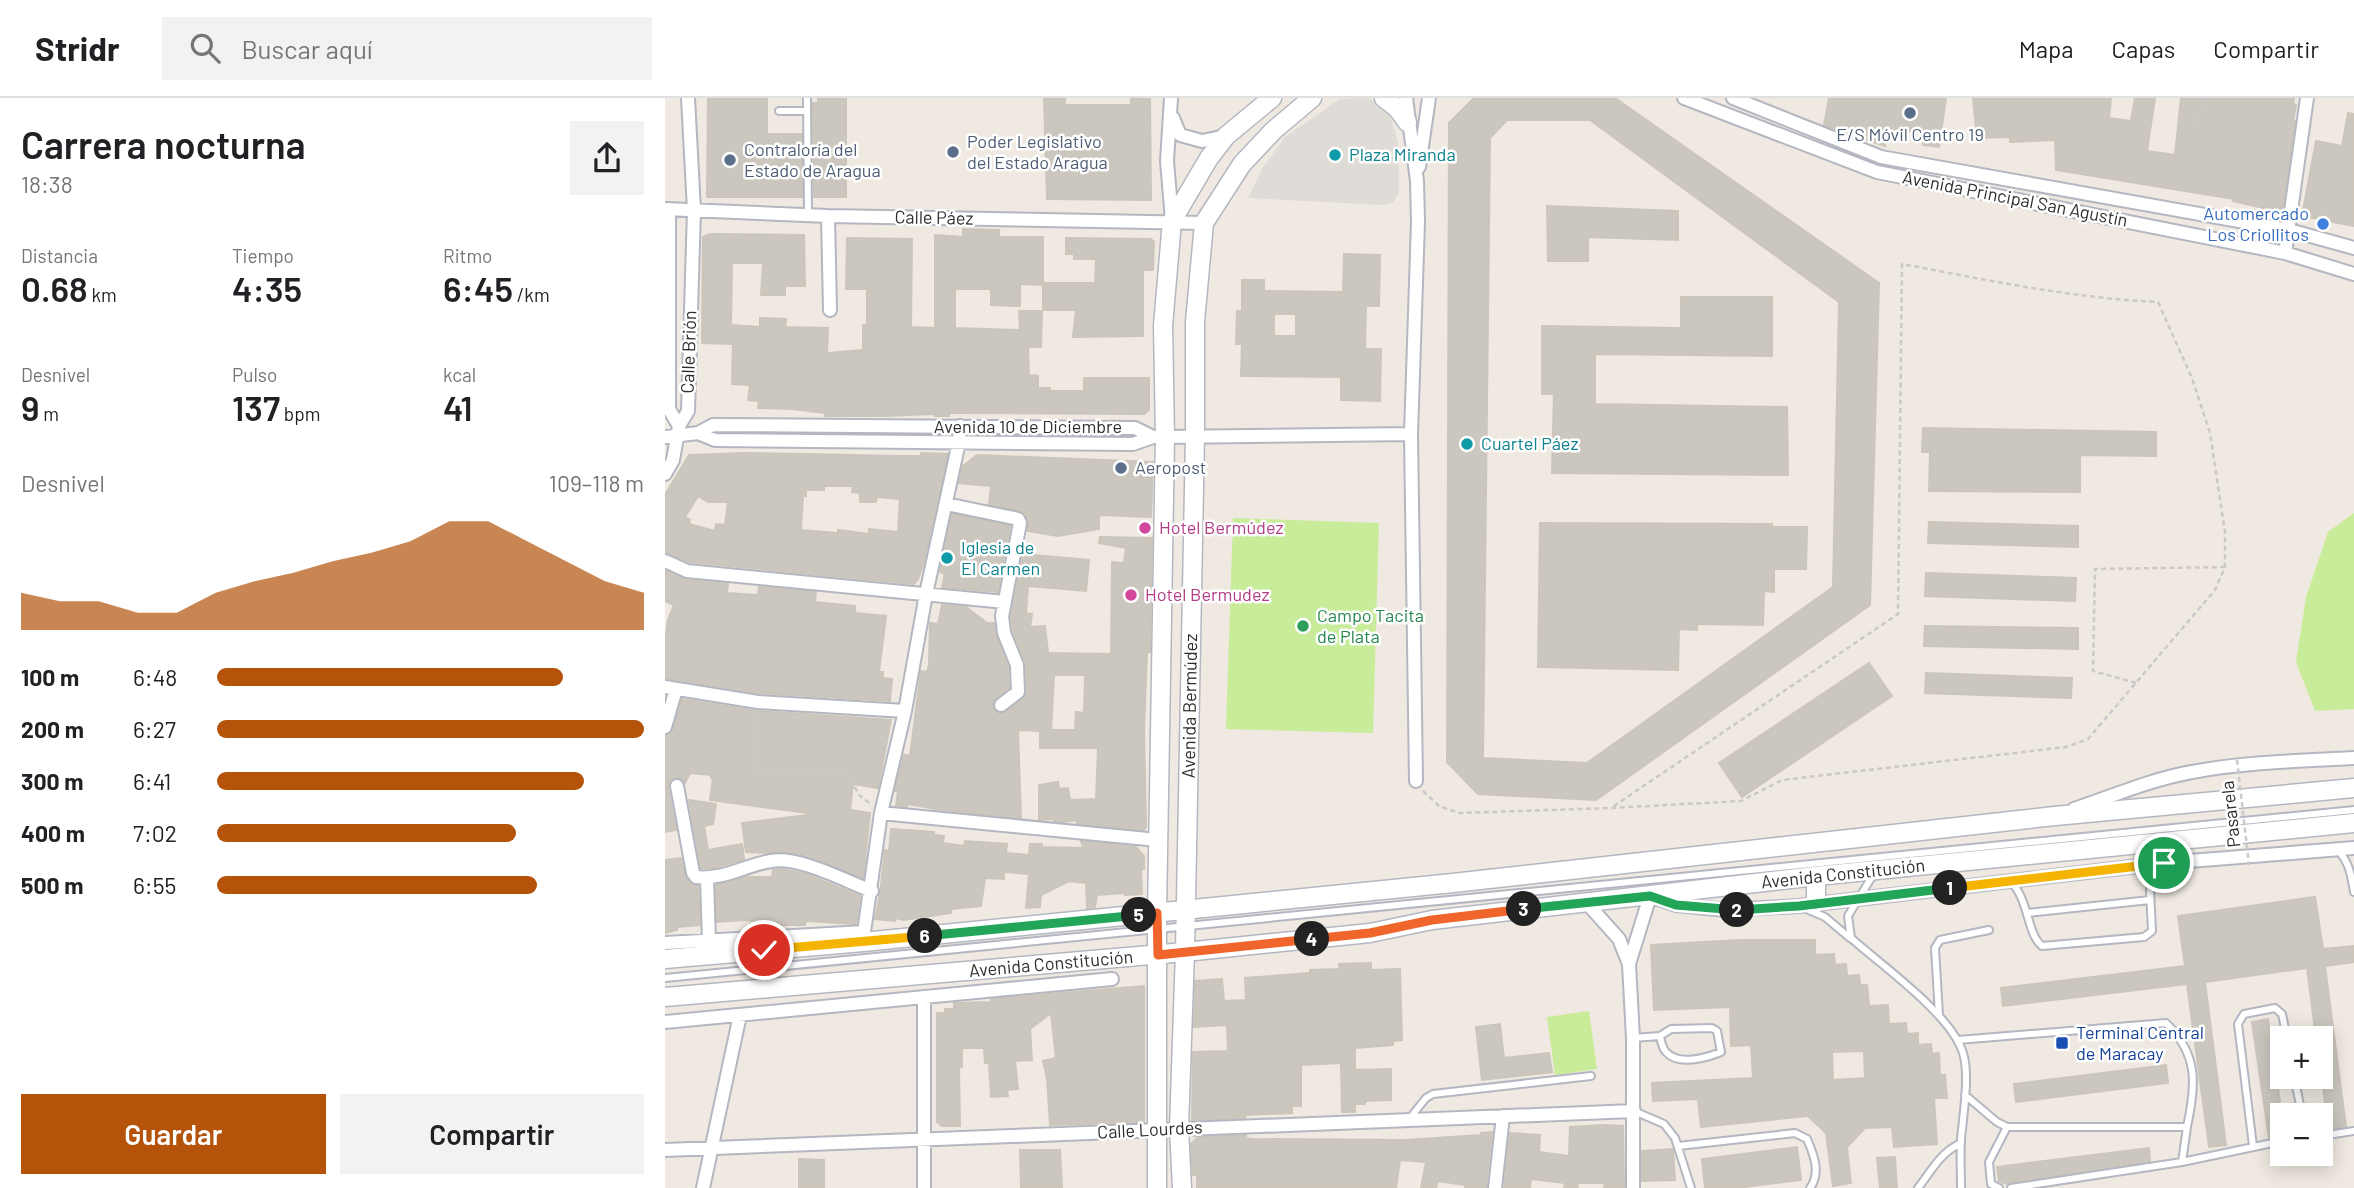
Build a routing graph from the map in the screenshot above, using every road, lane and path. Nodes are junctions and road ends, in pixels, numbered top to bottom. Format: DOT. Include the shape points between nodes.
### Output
graph roads {
  1 [pos="688,98"];
  2 [pos="807,98"];
  3 [pos="1171,98"];
  4 [pos="1272,98"];
  5 [pos="1312,98"];
  6 [pos="1384,98"];
  7 [pos="1406,98"];
  8 [pos="1429,98"];
  9 [pos="1684,98"];
  10 [pos="1734,98"];
  11 [pos="2200,98"];
  12 [pos="2307,98"];
  13 [pos="779,111"];
  14 [pos="807,111"];
  15 [pos="1171,114"];
  16 [pos="1407,122"];
  17 [pos="2199,128"];
  18 [pos="1816,131"];
  19 [pos="1226,136"];
  20 [pos="1810,146"];
  21 [pos="1417,181"];
  22 [pos="2075,192"];
  23 [pos="667,209"];
  24 [pos="2171,209"];
  25 [pos="694,210"];
  26 [pos="2071,211"];
  27 [pos="808,215"];
  28 [pos="828,216"];
  29 [pos="1172,221"];
  30 [pos="1204,223"];
  31 [pos="2168,230"];
  32 [pos="2289,230"];
  33 [pos="2354,248"];
  34 [pos="2285,253"];
  35 [pos="2354,274"];
  36 [pos="830,310"];
  37 [pos="668,321"];
  38 [pos="690,321"];
  39 [pos="960,426"];
  40 [pos="674,433"];
  41 [pos="698,433"];
  42 [pos="1411,434"];
  43 [pos="1195,436"];
  44 [pos="1159,437"];
  45 [pos="959,442"];
  46 [pos="665,474"];
  47 [pos="946,504"];
  48 [pos="665,561"];
  49 [pos="2225,567"];
  50 [pos="926,594"];
  51 [pos="1005,602"];
  52 [pos="2136,683"];
  53 [pos="671,688"];
  54 [pos="758,702"];
  55 [pos="1002,705"];
  56 [pos="905,711"];
  57 [pos="665,727"];
  58 [pos="2354,758"];
  59 [pos="2237,760"];
  60 [pos="1416,781"];
  61 [pos="677,786"];
  62 [pos="2354,788"];
  63 [pos="1611,808"];
  64 [pos="2354,810"];
  65 [pos="881,813"];
  66 [pos="2055,816"];
  67 [pos="2354,823"];
  68 [pos="1158,840"];
  69 [pos="2354,848"];
  70 [pos="2337,849"];
  71 [pos="2164,863"];
  72 [pos="2249,865"];
  73 [pos="1876,870"];
  74 [pos="1816,876"];
  75 [pos="707,878"];
  76 [pos="2007,881"];
  77 [pos="872,891"];
  78 [pos="2354,892"];
  79 [pos="1650,896"];
  80 [pos="1858,899"];
  81 [pos="2150,900"];
  82 [pos="1586,902"];
  83 [pos="1808,904"];
  84 [pos="2028,913"];
  85 [pos="1186,918"];
  86 [pos="1157,922"];
  87 [pos="1989,930"];
  88 [pos="1851,939"];
  89 [pos="709,942"];
  90 [pos="665,943"];
  91 [pos="1185,953"];
  92 [pos="1158,955"];
  93 [pos="665,958"];
  94 [pos="1629,964"];
  95 [pos="665,978"];
  96 [pos="1112,979"];
  97 [pos="665,997"];
  98 [pos="924,998"];
  99 [pos="740,1015"];
  100 [pos="1939,1015"];
  101 [pos="665,1022"];
  102 [pos="2284,1026"];
  103 [pos="1660,1036"];
  104 [pos="1633,1038"];
  105 [pos="1958,1040"];
  106 [pos="1591,1076"];
  107 [pos="1965,1095"];
  108 [pos="1635,1111"];
  109 [pos="1503,1116"];
  110 [pos="1409,1120"];
  111 [pos="2007,1127"];
  112 [pos="2187,1127"];
  113 [pos="1179,1128"];
  114 [pos="2354,1130"];
  115 [pos="1155,1131"];
  116 [pos="2333,1134"];
  117 [pos="925,1138"];
  118 [pos="1961,1143"];
  119 [pos="2270,1143"];
  120 [pos="1678,1146"];
  121 [pos="2253,1146"];
  122 [pos="711,1147"];
  123 [pos="665,1150"];
  124 [pos="2182,1162"];
  125 [pos="702,1188"];
  126 [pos="924,1188"];
  127 [pos="1157,1188"];
  128 [pos="1182,1188"];
  129 [pos="1495,1188"];
  130 [pos="1633,1188"];
  131 [pos="1691,1188"];
  132 [pos="1810,1188"];
  133 [pos="1918,1188"];
  134 [pos="1961,1188"];
  135 [pos="1999,1188"];
  136 [pos="2011,1188"];
  1 -- 25 [label="street, Calle Brión"];
  2 -- 14 [label="lane"];
  3 -- 15 [label="street"];
  4 -- 19 [label="street, Avenida Bermúdez"];
  5 -- 30 [label="street, Avenida Bermúdez" via="1242,164"];
  6 -- 16 [label="street"];
  7 -- 16 [label="street"];
  8 -- 21 [label="street"];
  9 -- 20 [label="street, Avenida Principal San Agustín"];
  10 -- 18 [label="street, Avenida Principal San Agustín"];
  11 -- 17 [label="path"];
  12 -- 32 [label="street"];
  13 -- 14 [label="lane"];
  14 -- 27 [label="lane"];
  15 -- 19 [label="street" via="1180,135 1202,141"];
  15 -- 29 [label="street" via="1167,161"];
  16 -- 21 [label="street"];
  18 -- 20 [label="street"];
  18 -- 22 [label="street, Avenida Principal San Agustín" via="1881,157"];
  19 -- 29 [label="street, Avenida Bermúdez"];
  20 -- 26 [label="street, Avenida Principal San Agustín" via="1877,172"];
  21 -- 42 [label="street"];
  22 -- 24 [label="street, Avenida Principal San Agustín"];
  22 -- 26 [label="street"];
  23 -- 25 [label="street, Calle Páez"];
  23 -- 37 [label="street, Calle Brión"];
  24 -- 31 [label="street"];
  24 -- 32 [label="street, Avenida Principal San Agustín"];
  25 -- 27 [label="street, Calle Páez"];
  25 -- 38 [label="street, Calle Brión"];
  26 -- 31 [label="street, Avenida Principal San Agustín"];
  27 -- 28 [label="street, Calle Páez"];
  28 -- 29 [label="street, Calle Páez"];
  28 -- 36 [label="street"];
  29 -- 30 [label="street, Calle Páez"];
  29 -- 44 [label="street, Avenida Bermúdez"];
  30 -- 43 [label="street, Avenida Bermúdez" via="1195,322"];
  31 -- 34 [label="street, Avenida Principal San Agustín"];
  32 -- 33 [label="street, Avenida Principal San Agustín"];
  32 -- 34 [label="street"];
  34 -- 35 [label="street, Avenida Principal San Agustín"];
  37 -- 38 [label="street"];
  37 -- 40 [label="street, Calle Brión" via="669,409"];
  38 -- 40 [label="street, Calle Brión" via="688,411"];
  39 -- 41 [label="street, Avenida 10 de Diciembre" via="713,425"];
  39 -- 44 [label="street, Avenida 10 de Diciembre" via="1135,428"];
  39 -- 45 [label="street"];
  40 -- 41 [label="street, Avenida 10 de Diciembre"];
  40 -- 46 [label="street" via="673,460"];
  41 -- 45 [label="street, Avenida 10 de Diciembre" via="715,440"];
  42 -- 43 [label="street"];
  42 -- 60 [label="street"];
  43 -- 44 [label="street"];
  43 -- 85 [label="street, Avenida Bermúdez"];
  44 -- 45 [label="street, Avenida 10 de Diciembre" via="1133,444"];
  44 -- 68 [label="street, Avenida Bermúdez"];
  45 -- 47 [label="street"];
  47 -- 50 [label="street"];
  47 -- 51 [label="street" via="1018,519 1020,531"];
  48 -- 50 [label="street" via="687,570"];
  49 -- 52 [label="path" via="2215,590"];
  49 -- 52 [label="path" via="2095,569 2093,671"];
  49 -- 63 [label="path" via="2225,532 2210,433 2192,377 2158,302 2060,294 1902,264 1898,614"];
  50 -- 51 [label="street"];
  50 -- 56 [label="street"];
  51 -- 55 [label="street" via="1004,633 1017,666 1019,692"];
  52 -- 63 [label="path" via="2088,739 2066,747 1782,780 1741,801"];
  53 -- 54 [label="street"];
  53 -- 57 [label="street"];
  54 -- 56 [label="street"];
  54 -- 65 [label="path" via="759,773 848,774 859,794"];
  56 -- 65 [label="street"];
  58 -- 66 [label="street" via="2193,772"];
  59 -- 72 [label="path, Pasarela, bridge"];
  60 -- 63 [label="path" via="1439,806 1459,813"];
  61 -- 75 [label="street" via="692,873"];
  62 -- 66 [label="street, Avenida Constitución"];
  64 -- 85 [label="lane"];
  65 -- 68 [label="street"];
  65 -- 77 [label="street"];
  66 -- 85 [label="street, Avenida Constitución"];
  67 -- 73 [label="street, Avenida Constitución"];
  68 -- 86 [label="street, Avenida Bermúdez"];
  69 -- 70 [label="street"];
  70 -- 71 [label="street"];
  70 -- 78 [label="lane" via="2351,870"];
  71 -- 76 [label="street"];
  71 -- 81 [label="lane" via="2152,883"];
  73 -- 74 [label="street, Avenida Constitución"];
  73 -- 80 [label="lane"];
  74 -- 79 [label="street, Avenida Constitución"];
  74 -- 83 [label="street"];
  75 -- 77 [label="street" via="773,860 801,864"];
  75 -- 89 [label="street"];
  76 -- 80 [label="street"];
  76 -- 84 [label="lane" via="2014,884"];
  77 -- 89 [label="street" via="864,932"];
  79 -- 82 [label="street, Avenida Constitución"];
  79 -- 83 [label="street" via="1676,905 1727,910"];
  79 -- 94 [label="street"];
  80 -- 83 [label="street"];
  80 -- 88 [label="lane" via="1848,916"];
  81 -- 84 [label="lane"];
  81 -- 84 [label="lane" via="2152,931 2144,937 2042,946 2033,937"];
  82 -- 91 [label="street, Avenida Constitución" via="1432,920 1370,933"];
  82 -- 94 [label="street" via="1619,939"];
  83 -- 88 [label="lane"];
  85 -- 86 [label="street, Avenida Constitución"];
  85 -- 91 [label="street, Avenida Bermúdez"];
  86 -- 92 [label="street, Avenida Bermúdez"];
  86 -- 93 [label="street, Avenida Constitución"];
  86 -- 95 [label="lane"];
  87 -- 100 [label="lane" via="1940,940 1935,948"];
  88 -- 100 [label="lane"];
  89 -- 90 [label="street"];
  91 -- 92 [label="street, Avenida Constitución"];
  91 -- 113 [label="street, Avenida Bermúdez"];
  92 -- 97 [label="street, Avenida Constitución"];
  92 -- 115 [label="street, Avenida Bermúdez"];
  94 -- 104 [label="street"];
  96 -- 98 [label="street"];
  98 -- 99 [label="street"];
  98 -- 117 [label="street"];
  99 -- 101 [label="street"];
  99 -- 122 [label="street"];
  100 -- 105 [label="lane"];
  102 -- 121 [label="lane" via="2275,1008 2244,1014 2238,1024"];
  103 -- 103 [label="lane" via="1671,1029 1712,1028 1717,1031 1721,1052 1692,1059 1673,1057 1664,1050"];
  103 -- 104 [label="lane"];
  104 -- 108 [label="street"];
  105 -- 107 [label="lane" via="1964,1055"];
  105 -- 112 [label="lane" via="2166,1023 2179,1035 2192,1061 2194,1096"];
  106 -- 110 [label="lane" via="1433,1094"];
  107 -- 111 [label="lane"];
  107 -- 118 [label="lane"];
  108 -- 109 [label="street, Calle Lourdes"];
  108 -- 120 [label="lane" via="1664,1124"];
  108 -- 130 [label="street"];
  109 -- 110 [label="street, Calle Lourdes"];
  109 -- 129 [label="street"];
  110 -- 113 [label="street, Calle Lourdes"];
  111 -- 112 [label="lane"];
  111 -- 135 [label="lane" via="1989,1162 1991,1184"];
  112 -- 124 [label="lane"];
  113 -- 115 [label="street, Calle Lourdes"];
  113 -- 128 [label="street, Avenida Bermúdez"];
  114 -- 116 [label="lane"];
  115 -- 117 [label="street, Calle Lourdes"];
  115 -- 127 [label="street, Avenida Bermúdez"];
  117 -- 122 [label="street, Calle Lourdes"];
  117 -- 126 [label="street"];
  118 -- 133 [label="lane" via="1935,1162"];
  118 -- 134 [label="lane"];
  119 -- 121 [label="lane"];
  120 -- 131 [label="lane"];
  120 -- 132 [label="lane" via="1794,1133 1807,1139 1815,1156 1816,1176"];
  121 -- 124 [label="lane"];
  122 -- 123 [label="street, Calle Lourdes"];
  122 -- 125 [label="street"];
  124 -- 136 [label="lane"];
}
